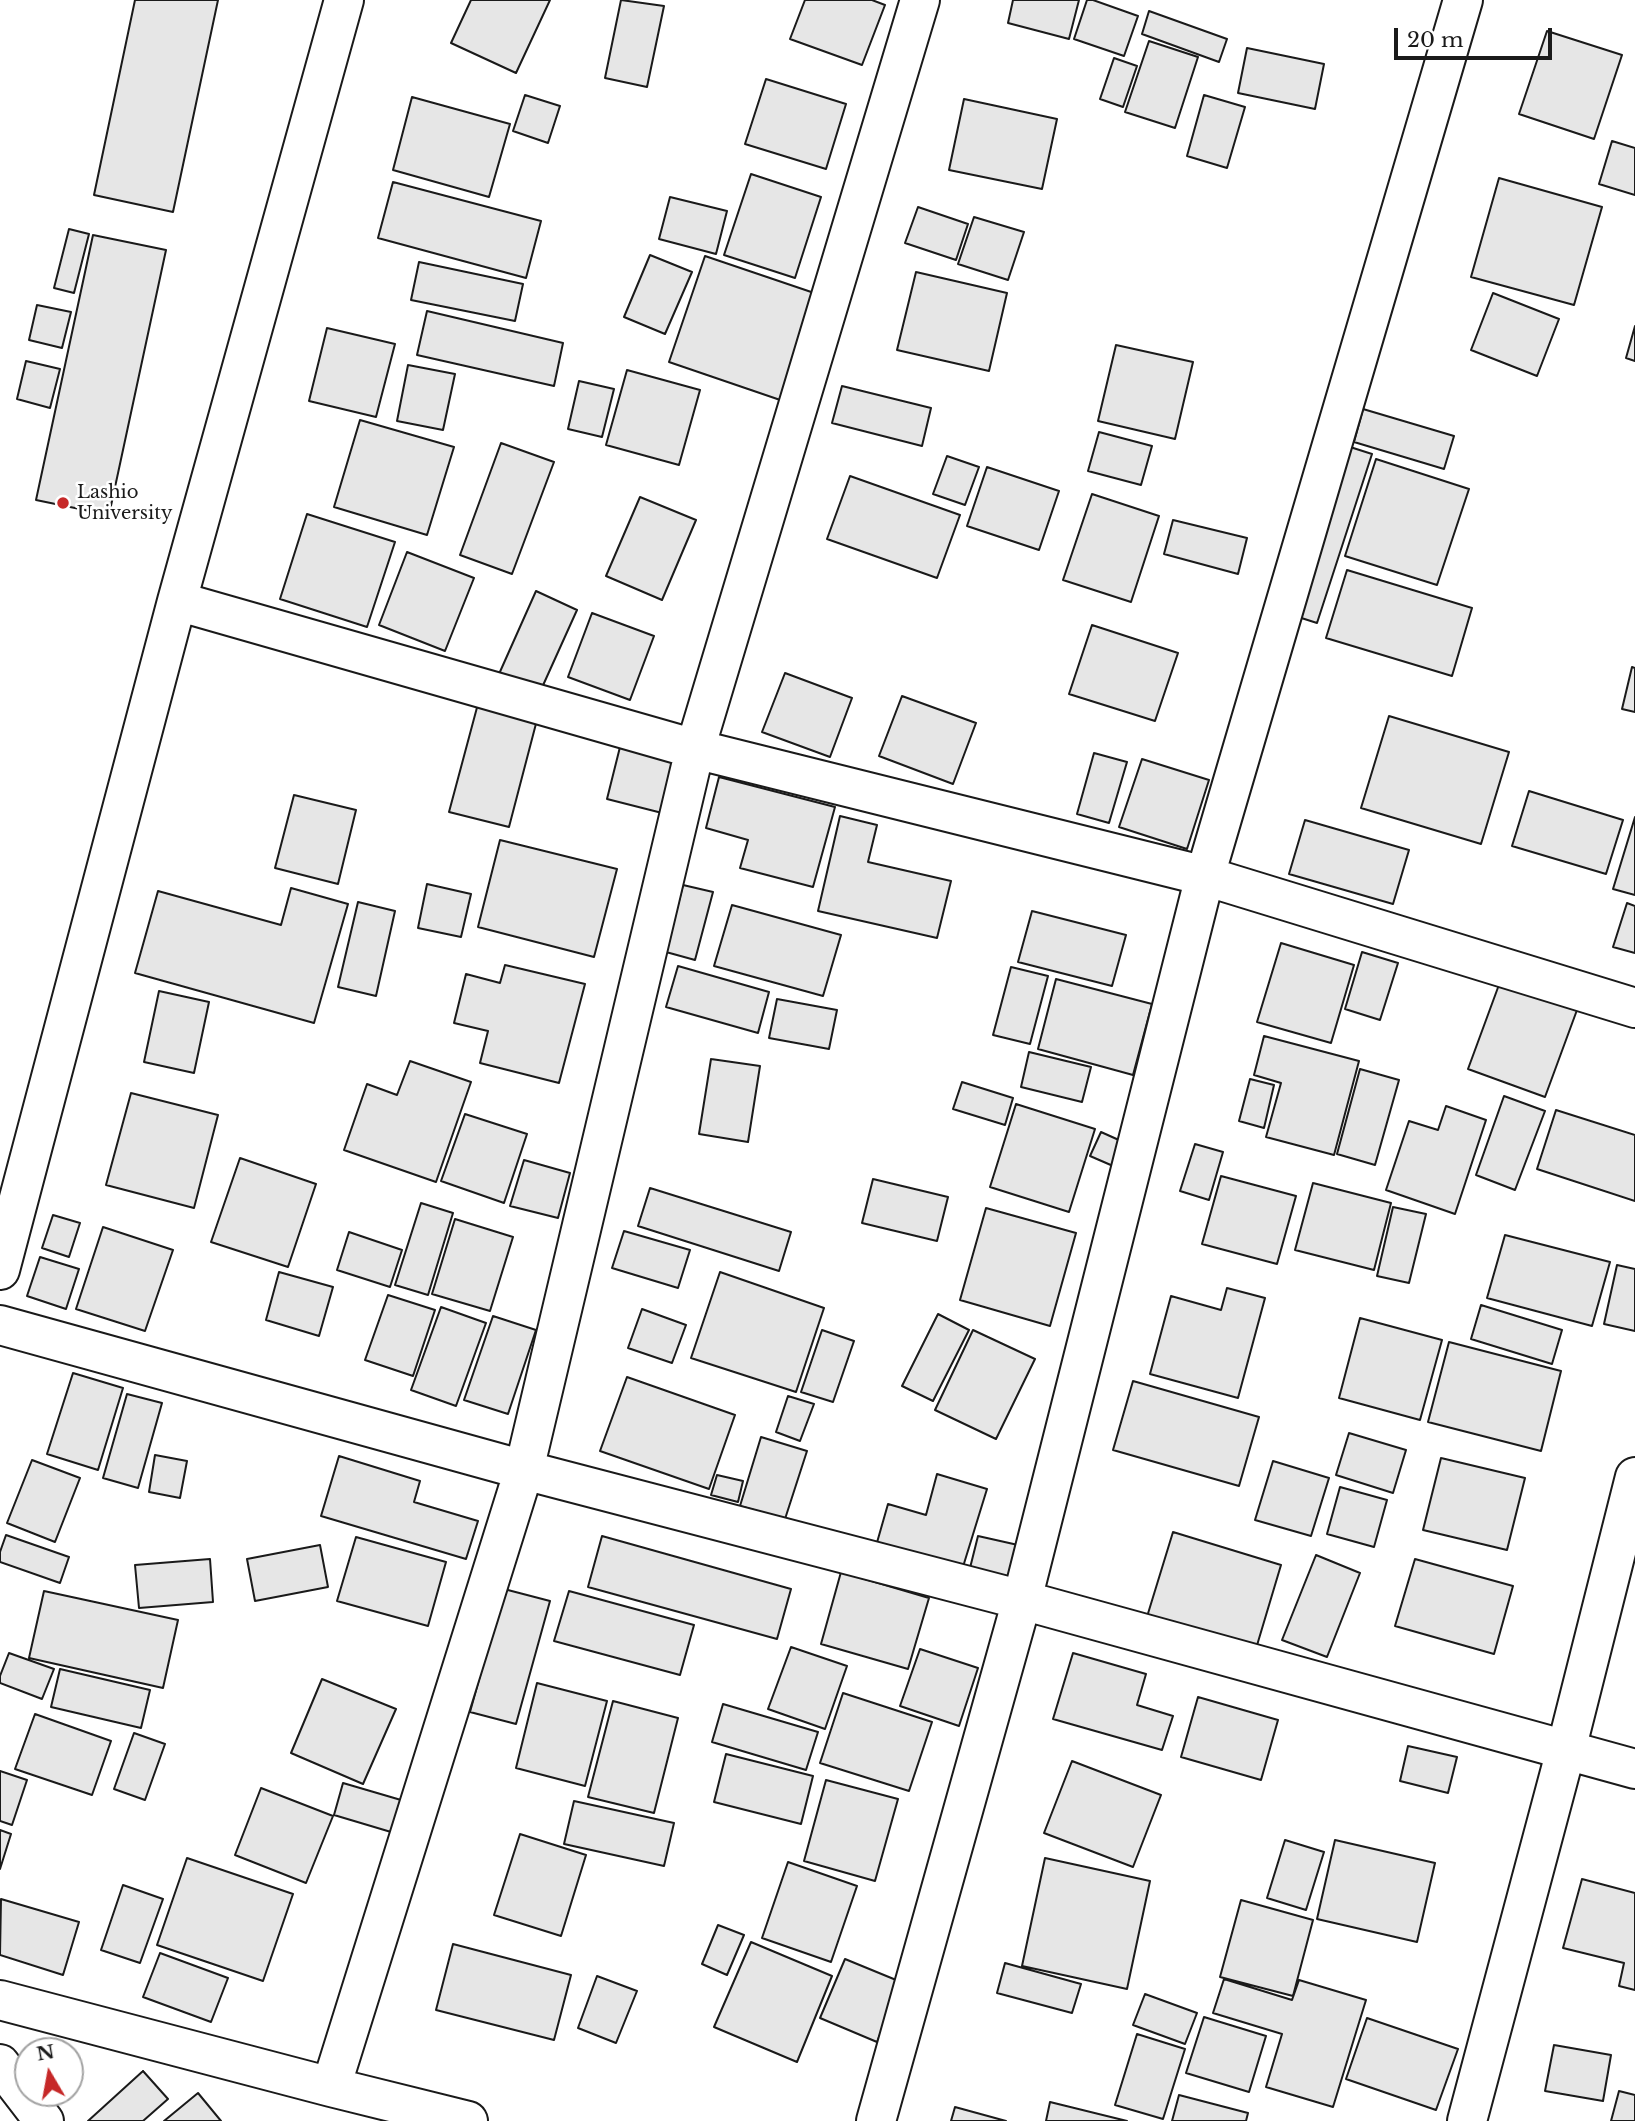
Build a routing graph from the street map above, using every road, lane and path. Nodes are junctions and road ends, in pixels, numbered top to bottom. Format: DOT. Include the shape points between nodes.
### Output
graph roads {
  1 [pos="344,0"];
  2 [pos="920,0"];
  3 [pos="1463,0"];
  4 [pos="177,601"];
  5 [pos="695,749"];
  6 [pos="1205,876"];
  7 [pos="1635,1008"];
  8 [pos="0,1269"];
  9 [pos="0,1325"];
  10 [pos="524,1471"];
  11 [pos="1635,1477"];
  12 [pos="1022,1600"];
  13 [pos="1566,1750"];
  14 [pos="1635,1769"];
  15 [pos="0,2000"];
  16 [pos="0,2064"];
  17 [pos="331,2087"];
  18 [pos="44,2121"];
  19 [pos="468,2121"];
  20 [pos="876,2121"];
  21 [pos="1466,2121"];
  1 -- 4 [label="street"];
  2 -- 5 [label="street"];
  3 -- 6 [label="street"];
  4 -- 5 [label="street"];
  4 -- 8 [label="street"];
  5 -- 6 [label="street"];
  5 -- 10 [label="street"];
  6 -- 7 [label="street"];
  6 -- 12 [label="street"];
  9 -- 10 [label="street"];
  10 -- 12 [label="street"];
  10 -- 17 [label="street"];
  11 -- 13 [label="street"];
  12 -- 13 [label="street"];
  12 -- 20 [label="street"];
  13 -- 14 [label="street"];
  13 -- 21 [label="street"];
  15 -- 17 [label="street"];
  16 -- 18 [label="street"];
  17 -- 19 [label="street"];
}
